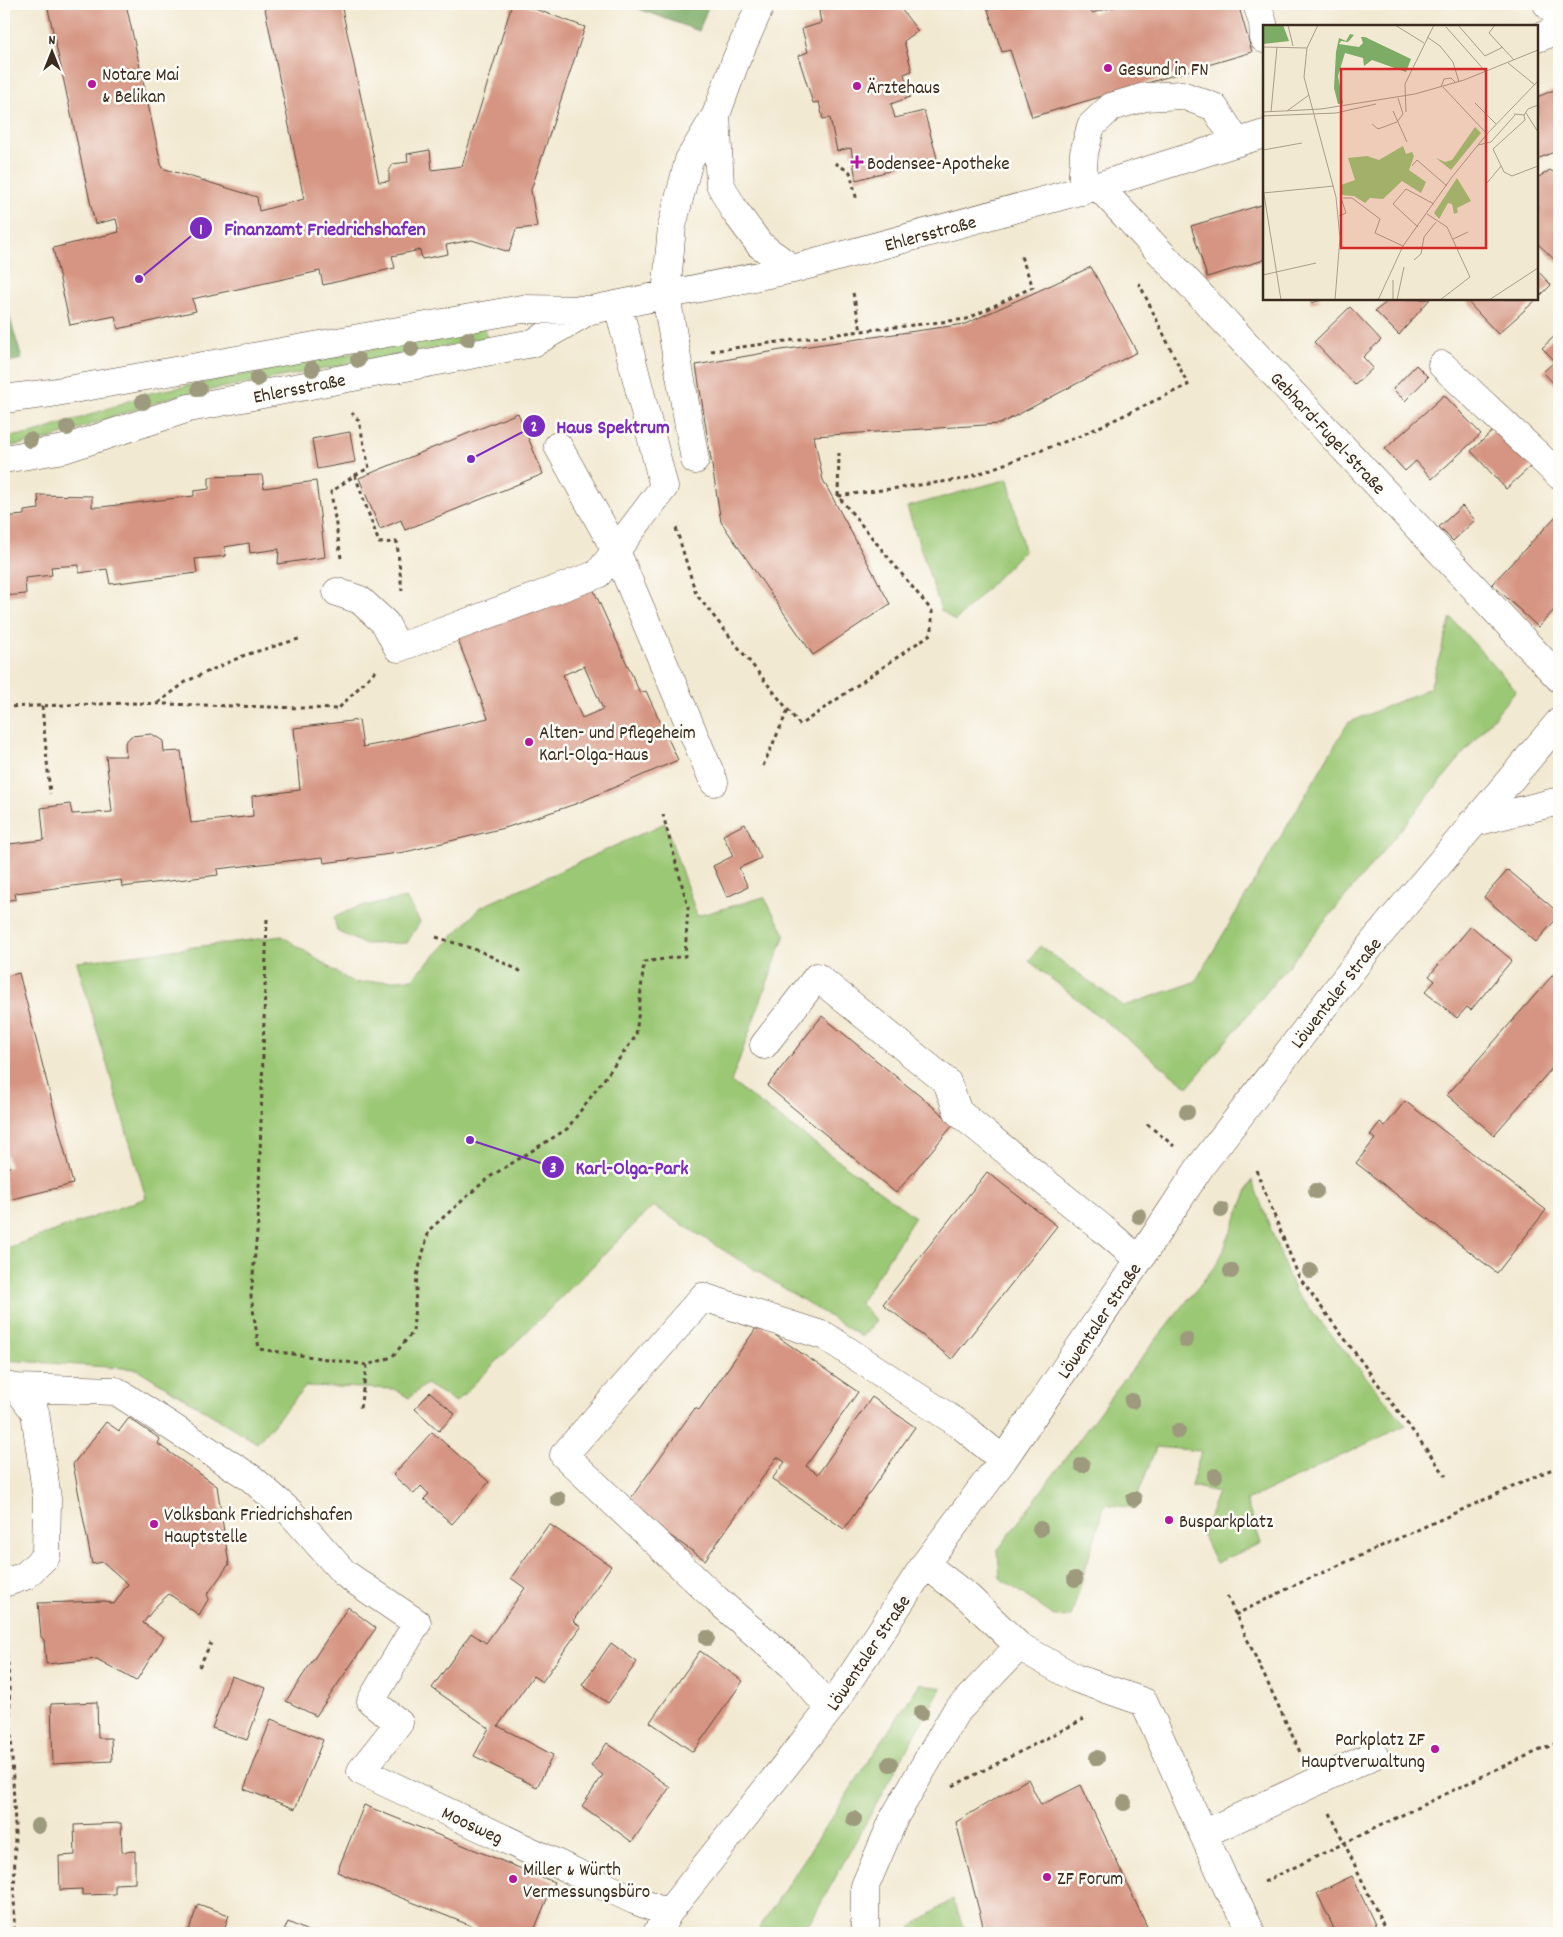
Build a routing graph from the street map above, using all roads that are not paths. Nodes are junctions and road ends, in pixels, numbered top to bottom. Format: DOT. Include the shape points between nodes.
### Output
graph roads {
  1 [pos="761,4"];
  2 [pos="1257,4"];
  3 [pos="1547,4"];
  4 [pos="1559,17"];
  5 [pos="1263,25"];
  6 [pos="1559,30"];
  7 [pos="1538,38"];
  8 [pos="716,115"];
  9 [pos="1263,134"];
  10 [pos="1237,142"];
  11 [pos="1090,188"];
  12 [pos="794,270"];
  13 [pos="666,296"];
  14 [pos="618,305"];
  15 [pos="590,310"];
  16 [pos="1442,365"];
  17 [pos="4,400"];
  18 [pos="558,446"];
  19 [pos="4,459"];
  20 [pos="695,460"];
  21 [pos="1559,475"];
  22 [pos="616,551"];
  23 [pos="337,592"];
  24 [pos="1559,678"];
  25 [pos="1559,722"];
  26 [pos="714,782"];
  27 [pos="1559,801"];
  28 [pos="1472,823"];
  29 [pos="764,1045"];
  30 [pos="1140,1260"];
  31 [pos="10,1387"];
  32 [pos="1003,1460"];
  33 [pos="925,1564"];
  34 [pos="4,1583"];
  35 [pos="1019,1646"];
  36 [pos="830,1709"];
  37 [pos="1374,1755"];
  38 [pos="1203,1834"];
  39 [pos="663,1923"];
  40 [pos="865,1933"];
  41 [pos="1251,1933"];
  1 -- 8 [label="street"];
  2 -- 5 [label="street"];
  3 -- 4 [label="street"];
  6 -- 7 [label="street"];
  8 -- 12 [label="street" via="720,184 734,210 760,245"];
  8 -- 13 [label="street" via="689,160 672,226"];
  9 -- 10 [label="street, Ehlersstraße"];
  10 -- 11 [label="street, Ehlersstraße"];
  10 -- 11 [label="street" via="1214,107 1182,95 1145,97 1111,107 1091,126 1084,153"];
  11 -- 12 [label="street, Ehlersstraße"];
  11 -- 24 [label="street, Gebhard-Fugel-Straße"];
  12 -- 13 [label="street, Ehlersstraße"];
  13 -- 14 [label="street, Ehlersstraße"];
  13 -- 20 [label="street"];
  14 -- 15 [label="street, Ehlersstraße"];
  14 -- 22 [label="street" via="664,487"];
  15 -- 17 [label="street, Ehlersstraße" via="522,308"];
  15 -- 19 [label="street, Ehlersstraße" via="533,343 189,408 64,449"];
  16 -- 21 [label="street"];
  18 -- 22 [label="street"];
  22 -- 23 [label="street" via="598,574 398,648 385,623 360,600"];
  22 -- 26 [label="street"];
  25 -- 28 [label="street, Löwentaler Straße"];
  27 -- 28 [label="street"];
  28 -- 30 [label="street, Löwentaler Straße" via="1375,940 1200,1167"];
  29 -- 30 [label="street" via="817,977 947,1082 958,1112"];
  30 -- 32 [label="street, Löwentaler Straße"];
  31 -- 34 [label="street" via="35,1412 47,1499 46,1556 25,1576"];
  31 -- 39 [label="street, Moosweg" via="116,1391 251,1478 292,1513 344,1573 417,1623 371,1701 399,1723 361,1771 634,1900"];
  32 -- 33 [label="street, Löwentaler Straße"];
  32 -- 36 [label="street" via="962,1426 825,1336 703,1297 564,1454 716,1599 793,1666"];
  33 -- 35 [label="street" via="969,1598"];
  33 -- 36 [label="street, Löwentaler Straße"];
  35 -- 38 [label="street" via="1075,1678 1144,1702"];
  35 -- 40 [label="street" via="955,1713 895,1816 864,1886"];
  36 -- 39 [label="street, Löwentaler Straße"];
  37 -- 38 [label="street"];
  38 -- 41 [label="street"];
}
